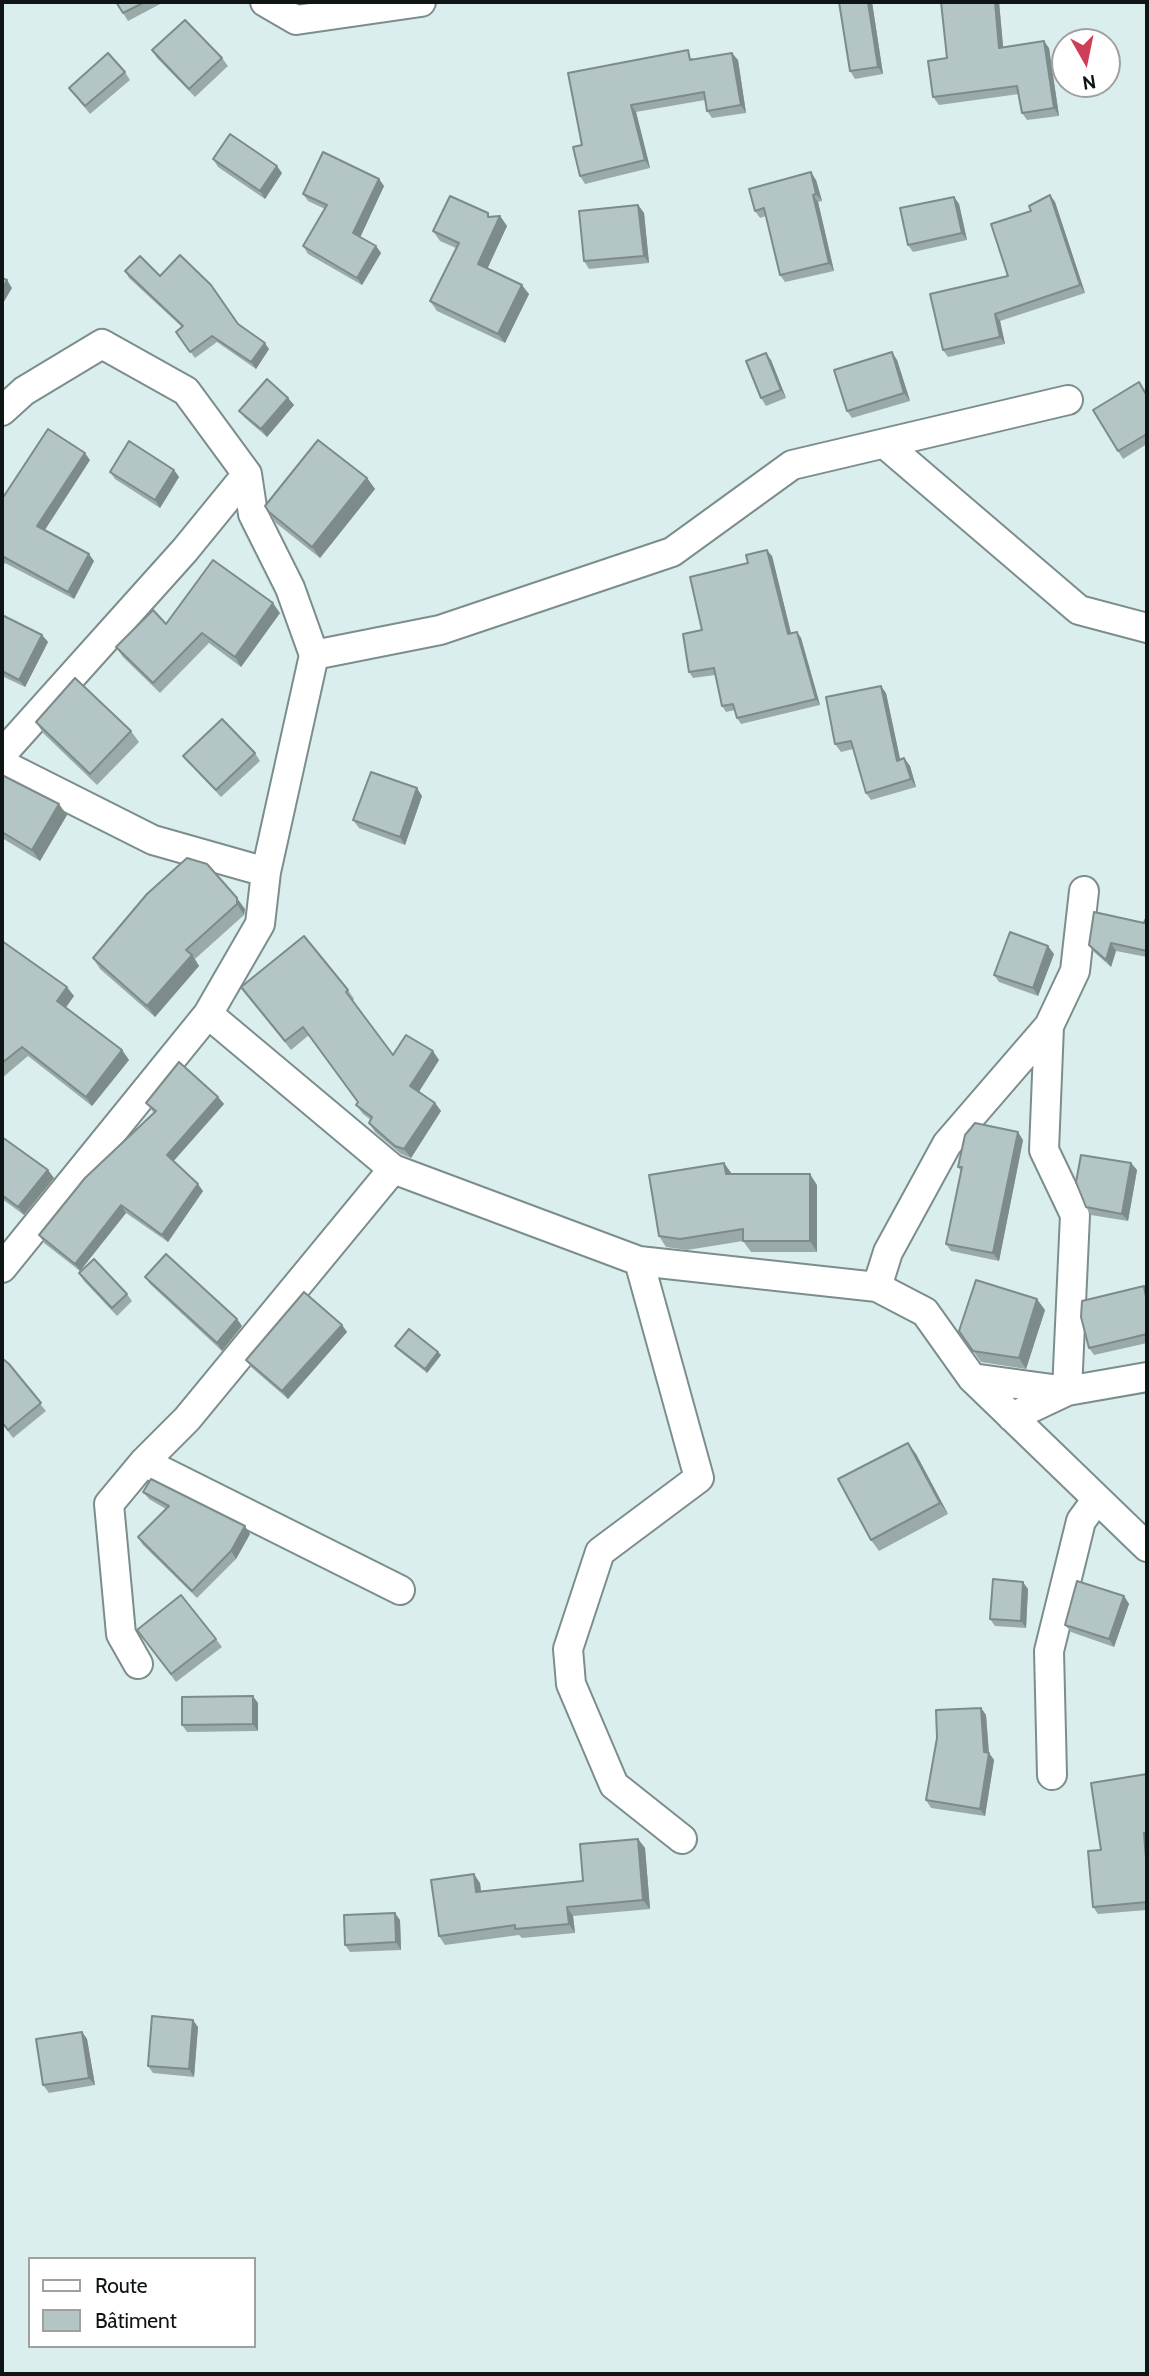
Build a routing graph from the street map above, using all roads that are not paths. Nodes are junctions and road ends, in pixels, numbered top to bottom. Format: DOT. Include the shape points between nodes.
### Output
graph roads {
  1 [pos="265,2"];
  2 [pos="421,2"];
  3 [pos="1068,400"];
  4 [pos="2,411"];
  5 [pos="885,444"];
  6 [pos="247,474"];
  7 [pos="1147,628"];
  8 [pos="314,655"];
  9 [pos="2,754"];
  10 [pos="2,764"];
  11 [pos="266,872"];
  12 [pos="1084,891"];
  13 [pos="208,1014"];
  14 [pos="1049,1026"];
  15 [pos="393,1169"];
  16 [pos="639,1261"];
  17 [pos="2,1268"];
  18 [pos="877,1287"];
  19 [pos="1147,1377"];
  20 [pos="972,1378"];
  21 [pos="1067,1391"];
  22 [pos="1012,1417"];
  23 [pos="144,1462"];
  24 [pos="1097,1499"];
  25 [pos="1147,1547"];
  26 [pos="400,1590"];
  27 [pos="138,1664"];
  28 [pos="1052,1775"];
  29 [pos="682,1839"];
  1 -- 2 [label="street" via="296,20"];
  3 -- 5 [label="street"];
  4 -- 6 [label="street" via="24,391 102,344 186,391"];
  5 -- 7 [label="street" via="1079,610"];
  5 -- 8 [label="street" via="792,465 672,552 440,630"];
  6 -- 8 [label="street" via="253,514 290,588"];
  6 -- 9 [label="street"];
  8 -- 11 [label="street"];
  10 -- 11 [label="street" via="153,840"];
  11 -- 13 [label="street" via="260,924"];
  12 -- 14 [label="street" via="1075,971"];
  13 -- 15 [label="street"];
  13 -- 17 [label="street"];
  14 -- 18 [label="street" via="947,1144 888,1252"];
  14 -- 21 [label="street" via="1044,1150 1075,1215"];
  15 -- 16 [label="street"];
  15 -- 23 [label="street" via="187,1419"];
  16 -- 18 [label="street"];
  16 -- 29 [label="street" via="699,1478 600,1552 568,1649 570,1684 614,1784"];
  18 -- 20 [label="street" via="925,1312"];
  19 -- 21 [label="street"];
  20 -- 21 [label="street"];
  20 -- 22 [label="street"];
  21 -- 22 [label="street"];
  22 -- 24 [label="street"];
  23 -- 26 [label="street"];
  23 -- 27 [label="street" via="109,1504 121,1634"];
  24 -- 25 [label="street"];
  24 -- 28 [label="street" via="1081,1521 1049,1651"];
}
